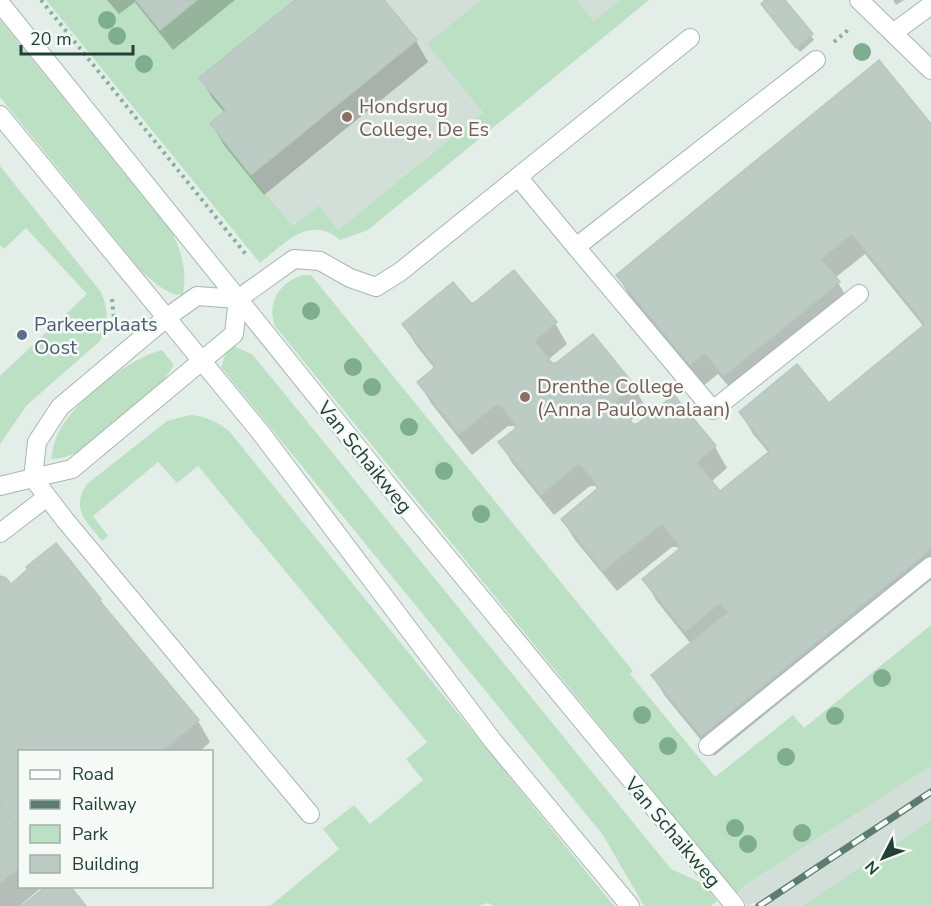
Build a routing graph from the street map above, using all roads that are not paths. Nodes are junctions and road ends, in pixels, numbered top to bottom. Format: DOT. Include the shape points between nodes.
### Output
graph roads {
  1 [pos="0,3"];
  2 [pos="864,5"];
  3 [pos="931,5"];
  4 [pos="893,33"];
  5 [pos="690,38"];
  6 [pos="816,60"];
  7 [pos="931,70"];
  8 [pos="0,116"];
  9 [pos="518,177"];
  10 [pos="576,247"];
  11 [pos="859,294"];
  12 [pos="238,299"];
  13 [pos="166,318"];
  14 [pos="202,361"];
  15 [pos="33,478"];
  16 [pos="0,486"];
  17 [pos="47,497"];
  18 [pos="0,533"];
  19 [pos="931,566"];
  20 [pos="708,746"];
  21 [pos="310,814"];
  22 [pos="630,906"];
  23 [pos="735,906"];
  1 -- 12 [label="street, Van Schaikweg"];
  2 -- 4 [label="street"];
  3 -- 4 [label="street"];
  4 -- 7 [label="street"];
  5 -- 9 [label="street"];
  6 -- 10 [label="street"];
  8 -- 13 [label="street"];
  9 -- 10 [label="street"];
  9 -- 12 [label="street" via="376,287 320,261 294,259"];
  10 -- 11 [label="street" via="713,410"];
  12 -- 13 [label="street" via="197,296"];
  12 -- 14 [label="street" via="234,334"];
  12 -- 23 [label="street, Van Schaikweg"];
  13 -- 14 [label="street"];
  13 -- 15 [label="street" via="60,407 37,442"];
  14 -- 15 [label="street" via="72,469"];
  14 -- 22 [label="street" via="261,433 493,741"];
  15 -- 16 [label="street"];
  15 -- 17 [label="street"];
  17 -- 18 [label="street"];
  17 -- 21 [label="street"];
  19 -- 20 [label="street"];
}
